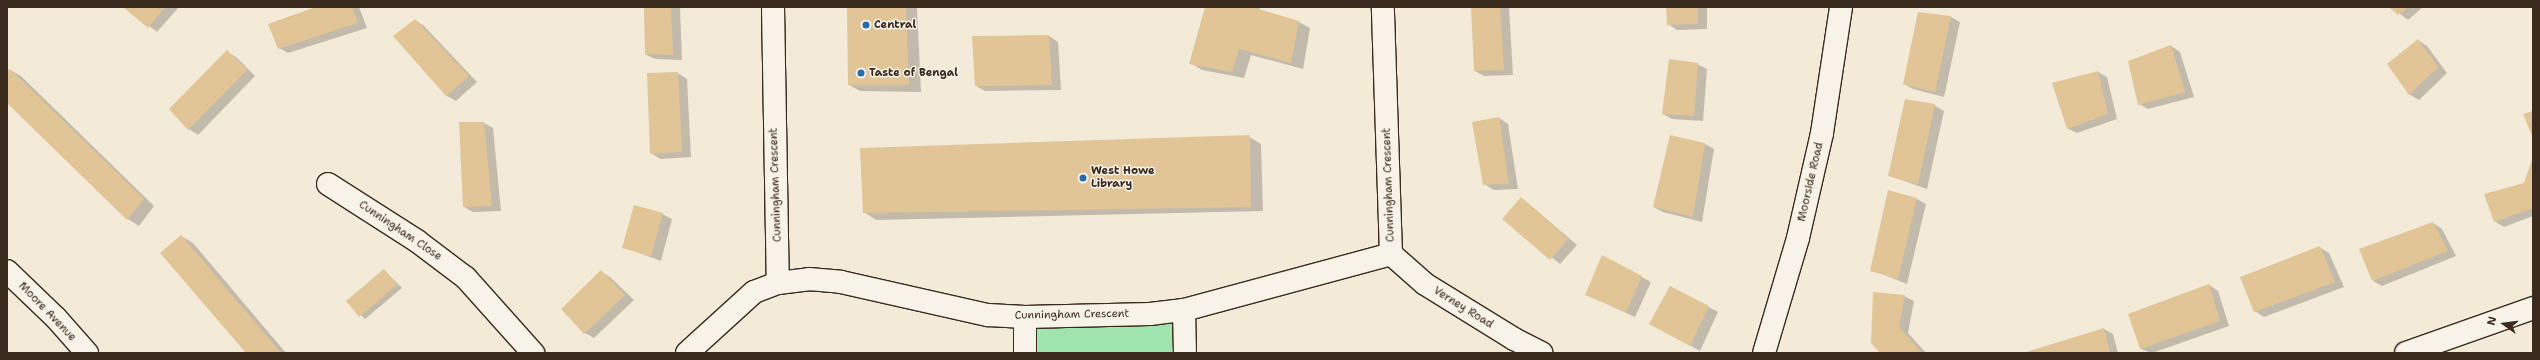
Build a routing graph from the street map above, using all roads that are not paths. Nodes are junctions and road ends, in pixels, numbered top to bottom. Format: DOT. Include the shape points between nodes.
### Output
graph roads {
  1 [pos="773,7"];
  2 [pos="1383,7"];
  3 [pos="1841,7"];
  4 [pos="328,184"];
  5 [pos="1390,254"];
  6 [pos="7,271"];
  7 [pos="778,283"];
  8 [pos="2533,308"];
  9 [pos="1184,310"];
  10 [pos="1025,317"];
  11 [pos="87,353"];
  12 [pos="533,353"];
  13 [pos="687,353"];
  14 [pos="1025,353"];
  15 [pos="1184,353"];
  16 [pos="1542,353"];
  17 [pos="1764,353"];
  18 [pos="2406,353"];
  1 -- 7 [label="street, Cunningham Crescent"];
  2 -- 5 [label="street, Cunningham Crescent"];
  3 -- 17 [label="street, Moorside Road" via="1822,133 1798,238"];
  4 -- 12 [label="street, Cunningham Close" via="417,240 466,278"];
  5 -- 9 [label="street, Cunningham Crescent"];
  5 -- 16 [label="street, Verney Road" via="1424,284 1514,339"];
  6 -- 11 [label="street, Moore Avenue" via="56,318"];
  7 -- 10 [label="street, Cunningham Crescent" via="809,279 841,282 988,315"];
  7 -- 13 [label="street" via="754,292"];
  8 -- 18 [label="street"];
  9 -- 10 [label="street, Cunningham Crescent" via="1150,314"];
  9 -- 15 [label="street"];
  10 -- 14 [label="street"];
}
